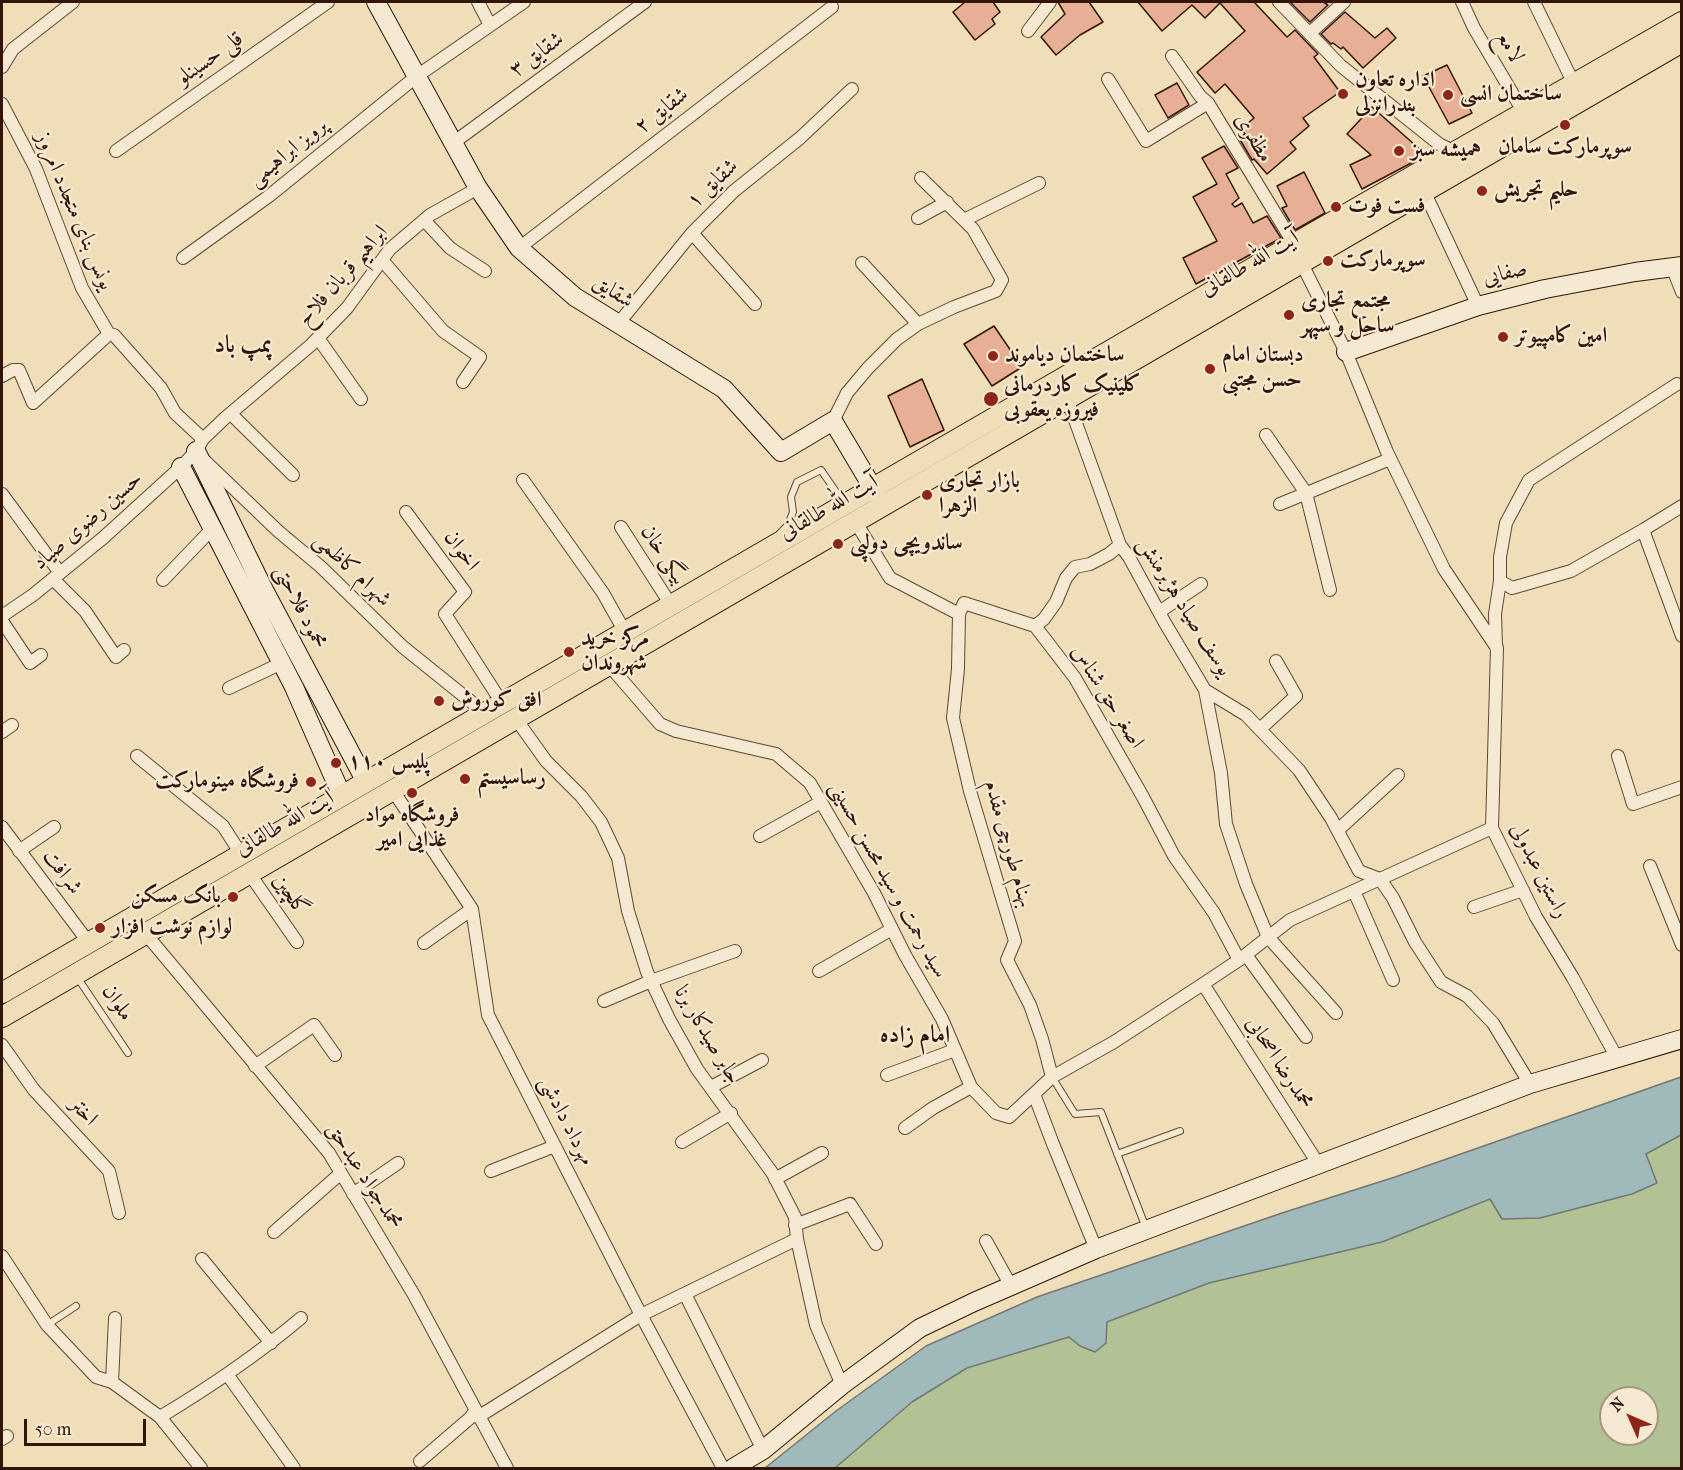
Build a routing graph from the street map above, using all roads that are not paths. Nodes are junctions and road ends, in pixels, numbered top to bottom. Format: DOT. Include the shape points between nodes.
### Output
graph roads {
  1 [pos="73,2"];
  2 [pos="328,2"];
  3 [pos="376,2"];
  4 [pos="478,2"];
  5 [pos="524,2"];
  6 [pos="645,2"];
  7 [pos="1050,2"];
  8 [pos="1279,2"];
  9 [pos="1344,2"];
  10 [pos="1462,2"];
  11 [pos="1534,2"];
  12 [pos="832,7"];
  13 [pos="1682,22"];
  14 [pos="490,25"];
  15 [pos="1028,31"];
  16 [pos="1310,33"];
  17 [pos="1682,42"];
  18 [pos="1172,56"];
  19 [pos="2,67"];
  20 [pos="417,76"];
  21 [pos="1108,79"];
  22 [pos="1574,84"];
  23 [pos="852,89"];
  24 [pos="1208,103"];
  25 [pos="2,104"];
  26 [pos="1524,113"];
  27 [pos="453,142"];
  28 [pos="116,152"];
  29 [pos="1455,152"];
  30 [pos="921,178"];
  31 [pos="1039,183"];
  32 [pos="478,189"];
  33 [pos="1424,191"];
  34 [pos="947,202"];
  35 [pos="918,218"];
  36 [pos="424,220"];
  37 [pos="964,220"];
  38 [pos="692,233"];
  39 [pos="519,248"];
  40 [pos="1297,253"];
  41 [pos="183,258"];
  42 [pos="382,260"];
  43 [pos="862,263"];
  44 [pos="1677,266"];
  45 [pos="485,271"];
  46 [pos="1682,292"];
  47 [pos="755,304"];
  48 [pos="1478,306"];
  49 [pos="618,324"];
  50 [pos="918,324"];
  51 [pos="109,334"];
  52 [pos="318,338"];
  53 [pos="1346,352"];
  54 [pos="2,376"];
  55 [pos="464,382"];
  56 [pos="1680,383"];
  57 [pos="1067,398"];
  58 [pos="361,399"];
  59 [pos="231,414"];
  60 [pos="833,421"];
  61 [pos="1266,435"];
  62 [pos="200,445"];
  63 [pos="1390,459"];
  64 [pos="181,467"];
  65 [pos="293,475"];
  66 [pos="523,480"];
  67 [pos="1306,493"];
  68 [pos="2,494"];
  69 [pos="878,496"];
  70 [pos="1280,504"];
  71 [pos="1682,506"];
  72 [pos="406,512"];
  73 [pos="850,513"];
  74 [pos="621,527"];
  75 [pos="213,528"];
  76 [pos="1643,530"];
  77 [pos="1120,545"];
  78 [pos="774,546"];
  79 [pos="56,576"];
  80 [pos="163,580"];
  81 [pos="1500,581"];
  82 [pos="1201,584"];
  83 [pos="1330,590"];
  84 [pos="258,595"];
  85 [pos="671,605"];
  86 [pos="1159,612"];
  87 [pos="3,614"];
  88 [pos="959,614"];
  89 [pos="1035,626"];
  90 [pos="625,632"];
  91 [pos="1682,636"];
  92 [pos="1497,648"];
  93 [pos="124,650"];
  94 [pos="41,655"];
  95 [pos="1276,661"];
  96 [pos="282,663"];
  97 [pos="608,664"];
  98 [pos="302,682"];
  99 [pos="229,688"];
  100 [pos="1205,690"];
  101 [pos="493,708"];
  102 [pos="516,719"];
  103 [pos="12,725"];
  104 [pos="1260,729"];
  105 [pos="2,732"];
  106 [pos="137,756"];
  107 [pos="1618,756"];
  108 [pos="1398,775"];
  109 [pos="366,782"];
  110 [pos="1682,788"];
  111 [pos="392,789"];
  112 [pos="342,796"];
  113 [pos="375,800"];
  114 [pos="821,802"];
  115 [pos="2,827"];
  116 [pos="54,827"];
  117 [pos="1492,828"];
  118 [pos="1338,830"];
  119 [pos="760,836"];
  120 [pos="19,851"];
  121 [pos="241,854"];
  122 [pos="1650,866"];
  123 [pos="249,873"];
  124 [pos="1380,879"];
  125 [pos="1523,890"];
  126 [pos="1354,891"];
  127 [pos="1474,907"];
  128 [pos="472,909"];
  129 [pos="892,929"];
  130 [pos="145,933"];
  131 [pos="1268,937"];
  132 [pos="297,942"];
  133 [pos="89,943"];
  134 [pos="424,943"];
  135 [pos="1682,945"];
  136 [pos="735,951"];
  137 [pos="1243,958"];
  138 [pos="819,971"];
  139 [pos="75,974"];
  140 [pos="1393,980"];
  141 [pos="651,981"];
  142 [pos="1203,984"];
  143 [pos="2,993"];
  144 [pos="604,1001"];
  145 [pos="1336,1013"];
  146 [pos="2,1017"];
  147 [pos="1306,1037"];
  148 [pos="1682,1039"];
  149 [pos="2,1045"];
  150 [pos="955,1050"];
  151 [pos="128,1053"];
  152 [pos="335,1055"];
  153 [pos="1617,1058"];
  154 [pos="762,1060"];
  155 [pos="255,1066"];
  156 [pos="887,1075"];
  157 [pos="1052,1077"];
  158 [pos="1530,1084"];
  159 [pos="711,1087"];
  160 [pos="971,1087"];
  161 [pos="1034,1094"];
  162 [pos="731,1113"];
  163 [pos="905,1128"];
  164 [pos="1180,1131"];
  165 [pos="682,1142"];
  166 [pos="555,1146"];
  167 [pos="822,1153"];
  168 [pos="1117,1154"];
  169 [pos="398,1163"];
  170 [pos="1319,1165"];
  171 [pos="491,1171"];
  172 [pos="340,1173"];
  173 [pos="776,1179"];
  174 [pos="353,1194"];
  175 [pos="119,1213"];
  176 [pos="795,1226"];
  177 [pos="1147,1230"];
  178 [pos="274,1232"];
  179 [pos="797,1239"];
  180 [pos="986,1241"];
  181 [pos="876,1244"];
  182 [pos="1096,1249"];
  183 [pos="2,1256"];
  184 [pos="202,1259"];
  185 [pos="1011,1286"];
  186 [pos="685,1294"];
  187 [pos="76,1306"];
  188 [pos="641,1314"];
  189 [pos="115,1318"];
  190 [pos="301,1318"];
  191 [pos="47,1325"];
  192 [pos="271,1343"];
  193 [pos="227,1374"];
  194 [pos="112,1382"];
  195 [pos="842,1385"];
  196 [pos="477,1414"];
  197 [pos="160,1417"];
  198 [pos="763,1450"];
  199 [pos="420,1461"];
  200 [pos="201,1468"];
  201 [pos="294,1468"];
  202 [pos="507,1468"];
  203 [pos="723,1468"];
  204 [pos="733,1468"];
  1 -- 19 [label="street" via="13,49"];
  2 -- 28 [label="street, قلی حسینلو"];
  3 -- 20 [label="street, شقایق"];
  4 -- 14 [label="street"];
  5 -- 14 [label="street, پرویز ابراهیمی"];
  6 -- 27 [label="street, شقایق ۳"];
  7 -- 15 [label="street"];
  8 -- 16 [label="street"];
  9 -- 16 [label="street"];
  10 -- 26 [label="street, لامع" via="1473,28"];
  11 -- 22 [label="street"];
  12 -- 39 [label="street, شقایق ۲"];
  13 -- 22 [label="main road, آیت الله طالقانی"];
  14 -- 20 [label="street, پرویز ابراهیمی"];
  16 -- 29 [label="street" via="1341,66 1439,144"];
  17 -- 33 [label="main road, آیت الله طالقانی"];
  18 -- 24 [label="street, مظفری"];
  20 -- 27 [label="street, شقایق"];
  20 -- 41 [label="street, پرویز ابراهیمی" via="269,196"];
  21 -- 24 [label="street" via="1146,141"];
  22 -- 26 [label="main road, آیت الله طالقانی"];
  23 -- 38 [label="street, شقایق ۱" via="800,138 734,191"];
  24 -- 40 [label="street, مظفری"];
  25 -- 51 [label="street, یونس بنای متجدد امروز" via="36,169 82,288"];
  26 -- 29 [label="main road, آیت الله طالقانی"];
  27 -- 32 [label="street, شقایق"];
  29 -- 40 [label="main road, آیت الله طالقانی"];
  30 -- 34 [label="street"];
  31 -- 37 [label="street"];
  32 -- 36 [label="street, ابراهیم قربان فلاح"];
  32 -- 39 [label="street, شقایق"];
  33 -- 40 [label="main road, آیت الله طالقانی"];
  33 -- 48 [label="street"];
  34 -- 35 [label="street"];
  34 -- 37 [label="street"];
  36 -- 42 [label="street, ابراهیم قربان فلاح"];
  36 -- 45 [label="street" via="450,248"];
  37 -- 50 [label="street" via="1002,280 996,291"];
  38 -- 47 [label="street"];
  38 -- 49 [label="street, شقایق ۱"];
  39 -- 49 [label="street, شقایق" via="575,297"];
  40 -- 53 [label="street"];
  40 -- 57 [label="main road, آیت الله طالقانی"];
  40 -- 69 [label="main road, آیت الله طالقانی"];
  42 -- 52 [label="street, ابراهیم قربان فلاح" via="347,308"];
  42 -- 55 [label="street" via="443,331 480,357"];
  43 -- 50 [label="street"];
  44 -- 46 [label="street"];
  44 -- 48 [label="street, صفایی" via="1545,289"];
  48 -- 53 [label="street, صفایی"];
  49 -- 60 [label="street, شقایق" via="723,389 781,452"];
  50 -- 60 [label="street" via="868,368 847,393"];
  51 -- 54 [label="street" via="33,403 19,370"];
  51 -- 62 [label="street, یونس بنای متجدد امروز" via="161,388"];
  52 -- 58 [label="street"];
  52 -- 59 [label="street, ابراهیم قربان فلاح"];
  53 -- 63 [label="street"];
  56 -- 81 [label="street, راستین عبدولی" via="1529,480 1506,523"];
  57 -- 69 [label="main road, آیت الله طالقانی"];
  57 -- 77 [label="street, یوسف صیاد هژبرمنش"];
  59 -- 62 [label="street, ابراهیم قربان فلاح"];
  59 -- 65 [label="street"];
  60 -- 69 [label="street"];
  61 -- 67 [label="street"];
  62 -- 64 [label="street, حسین رضوی صیاد"];
  62 -- 84 [label="street, محمود فلاحتی"];
  62 -- 101 [label="street, شهرام کاظمی" via="278,531 403,647"];
  63 -- 67 [label="street"];
  63 -- 92 [label="street" via="1444,568"];
  64 -- 75 [label="street, محمود فلاحتی"];
  64 -- 79 [label="street, حسین رضوی صیاد"];
  66 -- 90 [label="street" via="603,593"];
  67 -- 70 [label="street"];
  67 -- 83 [label="street"];
  68 -- 79 [label="street"];
  69 -- 73 [label="main road, آیت الله طالقانی"];
  71 -- 76 [label="street"];
  72 -- 101 [label="street, اخوان" via="465,592 445,615"];
  73 -- 78 [label="main road, آیت الله طالقانی"];
  73 -- 78 [label="lane" via="821,470 797,482 791,497 793,512"];
  73 -- 88 [label="street" via="890,578"];
  73 -- 97 [label="main road, آیت الله طالقانی"];
  74 -- 85 [label="street, بیگی خان"];
  75 -- 80 [label="street"];
  75 -- 84 [label="street, محمود فلاحتی"];
  76 -- 81 [label="street" via="1571,571 1512,588"];
  76 -- 91 [label="street"];
  77 -- 86 [label="street, یوسف صیاد هژبرمنش"];
  77 -- 89 [label="street" via="1090,564 1076,567 1066,578 1056,602"];
  78 -- 85 [label="main road, آیت الله طالقانی"];
  79 -- 87 [label="street, حسین رضوی صیاد"];
  79 -- 93 [label="street" via="116,657"];
  81 -- 92 [label="street, راستین عبدولی" via="1495,614"];
  82 -- 86 [label="street"];
  84 -- 96 [label="street, محمود فلاحتی"];
  84 -- 98 [label="street, محمود فلاحتی"];
  85 -- 90 [label="main road, آیت الله طالقانی"];
  86 -- 100 [label="street, یوسف صیاد هژبرمنش"];
  87 -- 94 [label="street" via="30,663"];
  88 -- 89 [label="street" via="964,603"];
  88 -- 157 [label="street, بهنام طورچی مقدم" via="953,718 1014,941 1007,960 1030,1005"];
  89 -- 137 [label="street, اصغر حق شناس" via="1075,678 1174,856"];
  90 -- 101 [label="main road, آیت الله طالقانی"];
  92 -- 117 [label="street, راستین عبدولی"];
  95 -- 104 [label="street" via="1296,696"];
  96 -- 98 [label="street, محمود فلاحتی"];
  96 -- 99 [label="street"];
  97 -- 102 [label="main road, آیت الله طالقانی"];
  97 -- 114 [label="street, سید رحمت و سید محسن حسینی" via="660,724 776,754 810,783"];
  98 -- 109 [label="street, محمود فلاحتی"];
  98 -- 112 [label="street, محمود فلاحتی"];
  100 -- 104 [label="street, یوسف صیاد هژبرمنش" via="1246,715"];
  100 -- 131 [label="street" via="1226,824"];
  101 -- 109 [label="main road, آیت الله طالقانی"];
  102 -- 111 [label="main road, آیت الله طالقانی"];
  102 -- 141 [label="street, جابر صیدکار برنا" via="546,761 601,822 618,858 628,911"];
  103 -- 105 [label="street"];
  104 -- 118 [label="street, یوسف صیاد هژبرمنش" via="1299,770"];
  106 -- 121 [label="street" via="223,826"];
  107 -- 110 [label="street" via="1633,804"];
  108 -- 118 [label="street"];
  109 -- 112 [label="main road, آیت الله طالقانی"];
  109 -- 113 [label="main road"];
  111 -- 113 [label="main road, آیت الله طالقانی"];
  111 -- 128 [label="street, مهرداد دادشی"];
  112 -- 121 [label="main road, آیت الله طالقانی"];
  113 -- 123 [label="main road, آیت الله طالقانی"];
  114 -- 119 [label="street"];
  114 -- 129 [label="street, سید رحمت و سید محسن حسینی"];
  115 -- 120 [label="street, شرافت"];
  116 -- 120 [label="street"];
  117 -- 124 [label="street, سید رحمت و سید محسن حسینی"];
  117 -- 125 [label="street, راستین عبدولی"];
  118 -- 124 [label="street, یوسف صیاد هژبرمنش" via="1359,871"];
  120 -- 133 [label="street, شرافت"];
  121 -- 133 [label="main road, آیت الله طالقانی"];
  122 -- 135 [label="street"];
  123 -- 130 [label="main road, آیت الله طالقانی"];
  123 -- 132 [label="street, گلچین"];
  124 -- 126 [label="street, سید رحمت و سید محسن حسینی"];
  124 -- 158 [label="street, یوسف صیاد هژبرمنش" via="1441,982 1467,996 1493,1023"];
  125 -- 127 [label="street"];
  125 -- 153 [label="street, راستین عبدولی"];
  126 -- 131 [label="street, سید رحمت و سید محسن حسینی" via="1290,920"];
  126 -- 140 [label="street"];
  128 -- 134 [label="street"];
  128 -- 166 [label="street, مهرداد دادشی" via="488,1015"];
  129 -- 138 [label="street"];
  129 -- 150 [label="street, سید رحمت و سید محسن حسینی"];
  130 -- 139 [label="main road, آیت الله طالقانی"];
  130 -- 155 [label="street, محمدجواد عبدحق"];
  131 -- 137 [label="street, سید رحمت و سید محسن حسینی"];
  131 -- 145 [label="street"];
  133 -- 143 [label="main road, آیت الله طالقانی"];
  136 -- 141 [label="street"];
  137 -- 142 [label="street, سید رحمت و سید محسن حسینی"];
  137 -- 147 [label="street, اصغر حق شناس"];
  139 -- 146 [label="main road, آیت الله طالقانی"];
  139 -- 151 [label="lane, ملوان"];
  141 -- 144 [label="street"];
  141 -- 159 [label="street, جابر صیدکار برنا" via="692,1060"];
  142 -- 157 [label="street, سید رحمت و سید محسن حسینی"];
  142 -- 170 [label="street, محمدرضا اصحابی"];
  148 -- 153 [label="street"];
  149 -- 175 [label="street, اختر" via="34,1090 109,1171"];
  150 -- 156 [label="street"];
  150 -- 160 [label="street, سید رحمت و سید محسن حسینی"];
  152 -- 155 [label="street" via="314,1025"];
  153 -- 158 [label="street"];
  154 -- 159 [label="street"];
  155 -- 172 [label="street, محمدجواد عبدحق" via="329,1153"];
  157 -- 161 [label="street, سید رحمت و سید محسن حسینی"];
  157 -- 168 [label="lane" via="1075,1114 1101,1112"];
  158 -- 170 [label="street"];
  159 -- 162 [label="street, جابر صیدکار برنا"];
  160 -- 161 [label="street, سید رحمت و سید محسن حسینی" via="996,1113 1009,1117"];
  160 -- 163 [label="street"];
  161 -- 182 [label="street"];
  162 -- 165 [label="street"];
  162 -- 173 [label="street, جابر صیدکار برنا"];
  164 -- 168 [label="lane"];
  166 -- 171 [label="street"];
  166 -- 188 [label="street, مهرداد دادشی"];
  167 -- 173 [label="street"];
  168 -- 177 [label="lane"];
  169 -- 174 [label="street"];
  170 -- 177 [label="street"];
  172 -- 174 [label="street, محمدجواد عبدحق"];
  172 -- 178 [label="street"];
  173 -- 176 [label="street, جابر صیدکار برنا" via="795,1217"];
  174 -- 196 [label="street, محمدجواد عبدحق" via="414,1295"];
  176 -- 179 [label="street, جابر صیدکار برنا"];
  176 -- 181 [label="street" via="850,1204"];
  177 -- 182 [label="street"];
  179 -- 186 [label="street"];
  179 -- 195 [label="street, جابر صیدکار برنا" via="816,1325"];
  180 -- 185 [label="street"];
  182 -- 185 [label="street"];
  183 -- 191 [label="street"];
  184 -- 192 [label="street"];
  185 -- 195 [label="street" via="920,1328"];
  186 -- 188 [label="street"];
  186 -- 198 [label="street"];
  187 -- 191 [label="lane"];
  188 -- 196 [label="street"];
  188 -- 203 [label="street, مهرداد دادشی"];
  189 -- 194 [label="street"];
  190 -- 192 [label="street"];
  191 -- 194 [label="street" via="96,1377"];
  192 -- 193 [label="street"];
  193 -- 197 [label="street"];
  193 -- 201 [label="street"];
  194 -- 197 [label="street"];
  195 -- 198 [label="street"];
  196 -- 199 [label="street"];
  196 -- 202 [label="street, محمدجواد عبدحق"];
  197 -- 200 [label="street"];
  198 -- 204 [label="street"];
}
